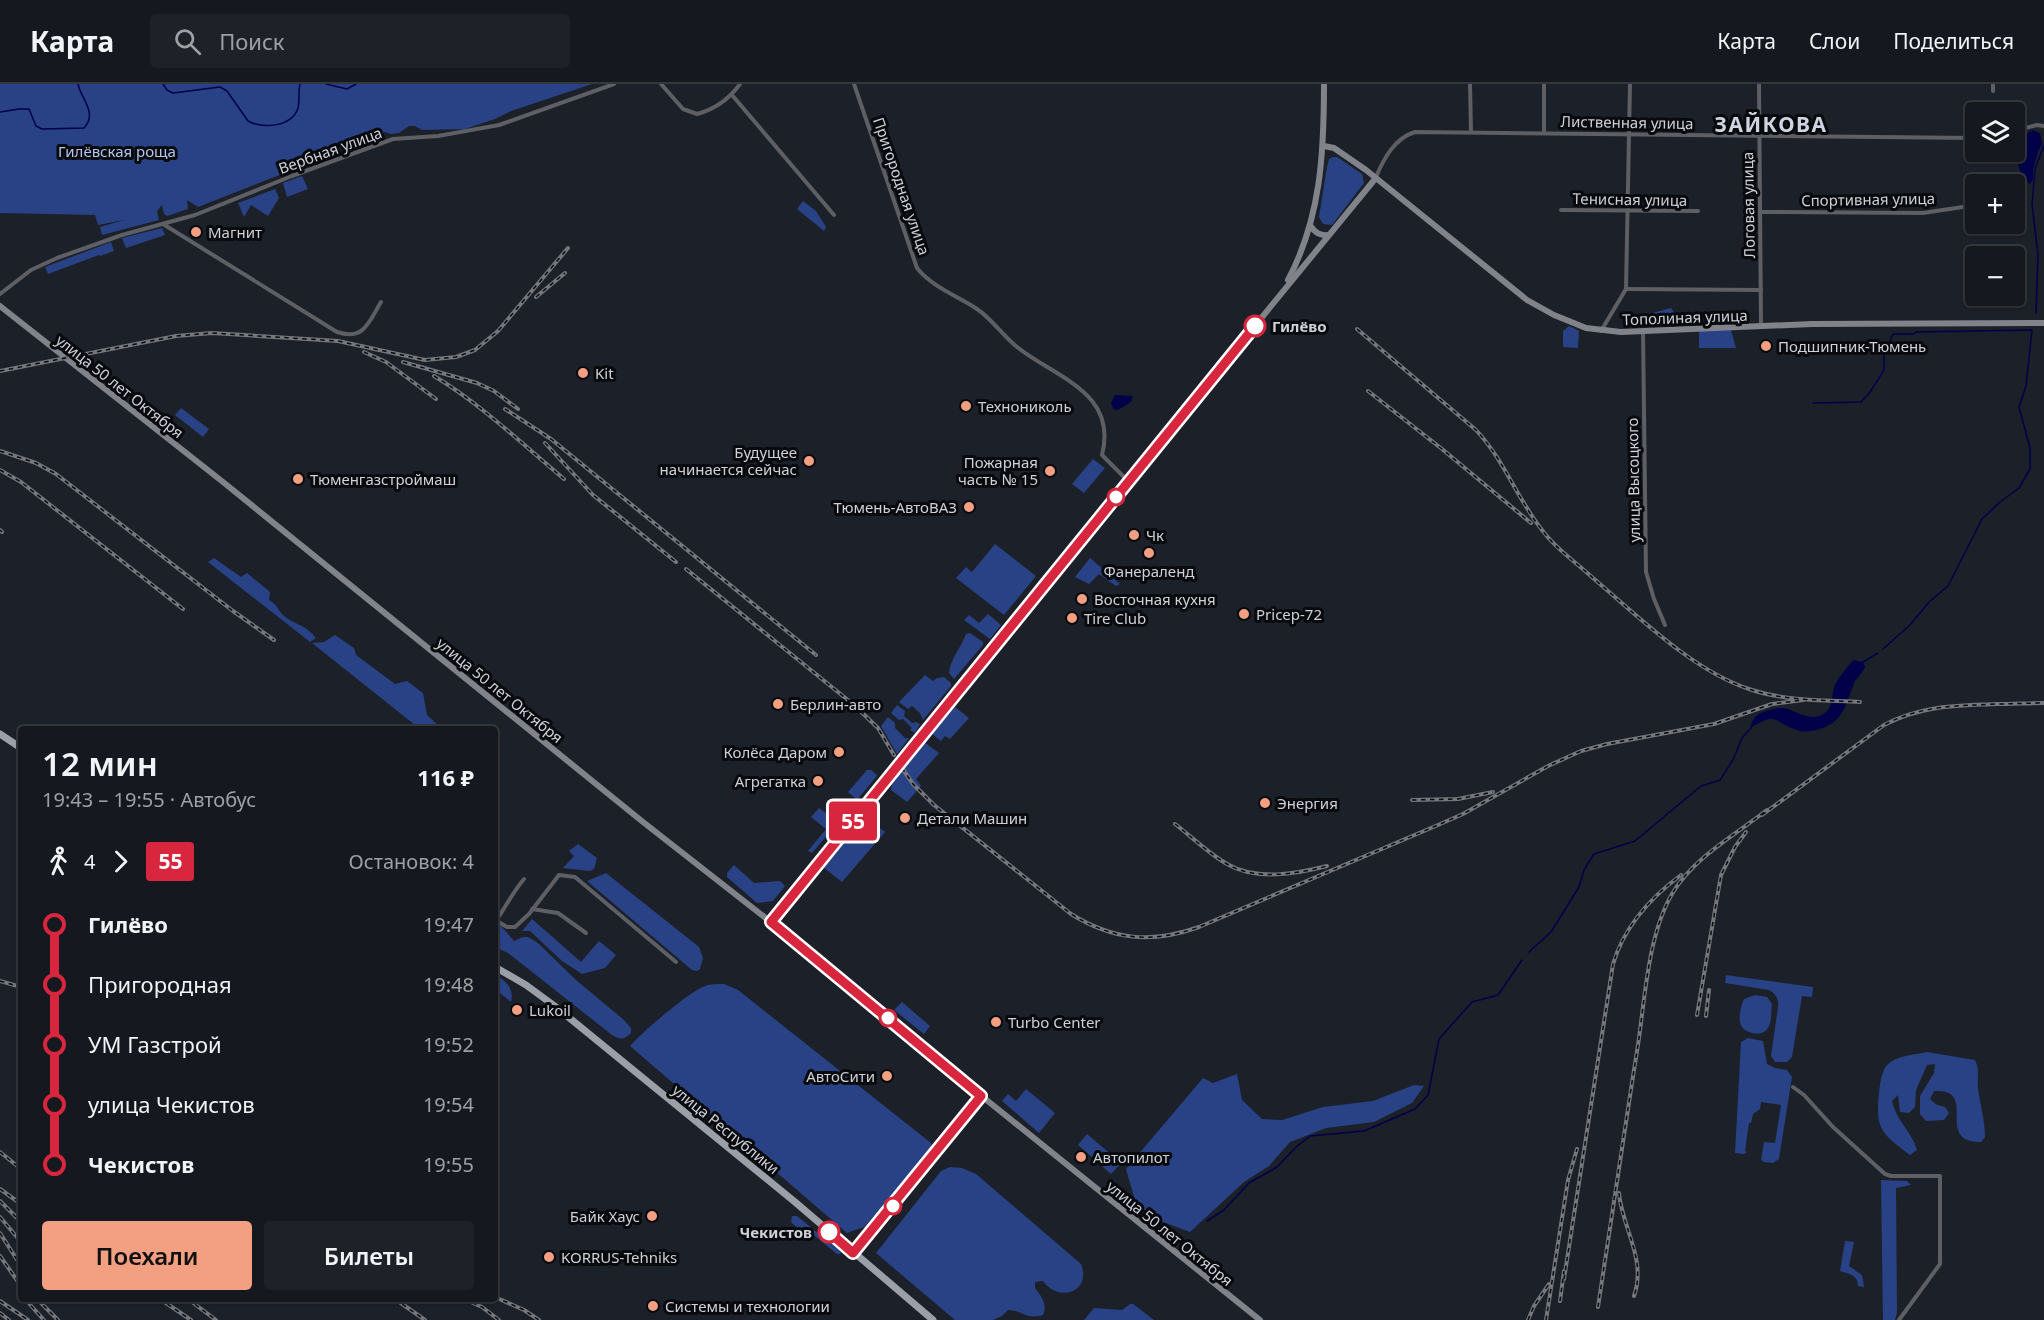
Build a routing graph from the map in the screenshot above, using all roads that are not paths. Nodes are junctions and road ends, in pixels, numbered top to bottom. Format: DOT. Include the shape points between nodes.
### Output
graph roads {
  1 [pos="614,84"];
  2 [pos="661,84"];
  3 [pos="740,84"];
  4 [pos="854,84"];
  5 [pos="1324,84"];
  6 [pos="1470,84"];
  7 [pos="1544,84"];
  8 [pos="1630,84"];
  9 [pos="1759,84"];
  10 [pos="1993,84"];
  11 [pos="1993,91"];
  12 [pos="732,95"];
  13 [pos="2044,126"];
  14 [pos="2025,128"];
  15 [pos="1471,131"];
  16 [pos="1544,132"];
  17 [pos="1629,134"];
  18 [pos="1759,136"];
  19 [pos="1965,138"];
  20 [pos="1324,146"];
  21 [pos="1375,179"];
  22 [pos="1965,207"];
  23 [pos="1561,210"];
  24 [pos="1698,211"];
  25 [pos="1627,212"];
  26 [pos="1760,212"];
  27 [pos="834,215"];
  28 [pos="162,224"];
  29 [pos="1310,225"];
  30 [pos="1329,235"];
  31 [pos="1626,289"];
  32 [pos="1761,290"];
  33 [pos="0,294"];
  34 [pos="1280,294"];
  35 [pos="381,302"];
  36 [pos="0,306"];
  37 [pos="2044,323"];
  38 [pos="1761,326"];
  39 [pos="1601,331"];
  40 [pos="1643,331"];
  41 [pos="1129,481"];
  42 [pos="1665,625"];
  43 [pos="0,734"];
  44 [pos="18,746"];
  45 [pos="524,879"];
  46 [pos="532,909"];
  47 [pos="498,917"];
  48 [pos="498,921"];
  49 [pos="771,922"];
  50 [pos="586,933"];
  51 [pos="676,962"];
  52 [pos="498,970"];
  53 [pos="1793,1087"];
  54 [pos="981,1096"];
  55 [pos="853,1253"];
  56 [pos="933,1320"];
  57 [pos="1260,1320"];
  58 [pos="1899,1320"];
  1 -- 28 [label="street, Вербная улица" via="499,125 393,140"];
  2 -- 12 [label="street" via="683,108 697,114"];
  3 -- 12 [label="street"];
  4 -- 41 [label="street, Пригородная улица" via="917,268 926,278 980,311 1017,347 1089,396 1106,429 1102,455"];
  5 -- 20 [label="main road"];
  6 -- 15 [label="street"];
  7 -- 16 [label="street"];
  8 -- 17 [label="street"];
  9 -- 18 [label="street, Логовая улица"];
  10 -- 11 [label="street"];
  12 -- 27 [label="street"];
  13 -- 14 [label="street"];
  15 -- 16 [label="street, Лиственная улица"];
  15 -- 21 [label="street, Лиственная улица" via="1403,135"];
  16 -- 17 [label="street, Лиственная улица"];
  17 -- 18 [label="street, Лиственная улица"];
  17 -- 25 [label="street"];
  18 -- 19 [label="street, Лиственная улица"];
  18 -- 26 [label="street, Логовая улица"];
  20 -- 21 [label="main road, Тополиная улица" via="1334,148"];
  20 -- 29 [label="main road"];
  21 -- 30 [label="main road"];
  21 -- 39 [label="main road, Тополиная улица" via="1527,300 1554,315"];
  22 -- 26 [label="street, Спортивная улица" via="1923,213"];
  23 -- 25 [label="street, Тенисная улица"];
  24 -- 25 [label="street, Тенисная улица"];
  25 -- 31 [label="street"];
  26 -- 32 [label="street, Логовая улица"];
  28 -- 33 [label="street, Вербная улица" via="57,258 31,270"];
  28 -- 35 [label="street" via="347,336 359,334"];
  29 -- 30 [label="main road" via="1314,231"];
  29 -- 34 [label="main road"];
  30 -- 34 [label="main road"];
  31 -- 32 [label="street"];
  31 -- 39 [label="street"];
  32 -- 38 [label="street, Логовая улица"];
  34 -- 41 [label="main road"];
  36 -- 49 [label="main road, улица 50 лет Октября"];
  37 -- 38 [label="main road, Тополиная улица"];
  38 -- 40 [label="main road, Тополиная улица"];
  39 -- 40 [label="main road, Тополиная улица"];
  40 -- 42 [label="street, улица Высоцкого" via="1646,572"];
  41 -- 49 [label="main road"];
  43 -- 44 [label="main road"];
  45 -- 47 [label="street"];
  46 -- 48 [label="street" via="515,927"];
  46 -- 50 [label="street" via="558,913"];
  46 -- 51 [label="street" via="559,875 575,877"];
  49 -- 54 [label="main road, улица 50 лет Октября"];
  52 -- 55 [label="main road, улица Республики" via="556,1007"];
  53 -- 58 [label="street" via="1885,1173 1940,1176 1941,1264"];
  54 -- 55 [label="main road"];
  54 -- 57 [label="main road, улица 50 лет Октября"];
  55 -- 56 [label="main road, улица Республики"];
}
